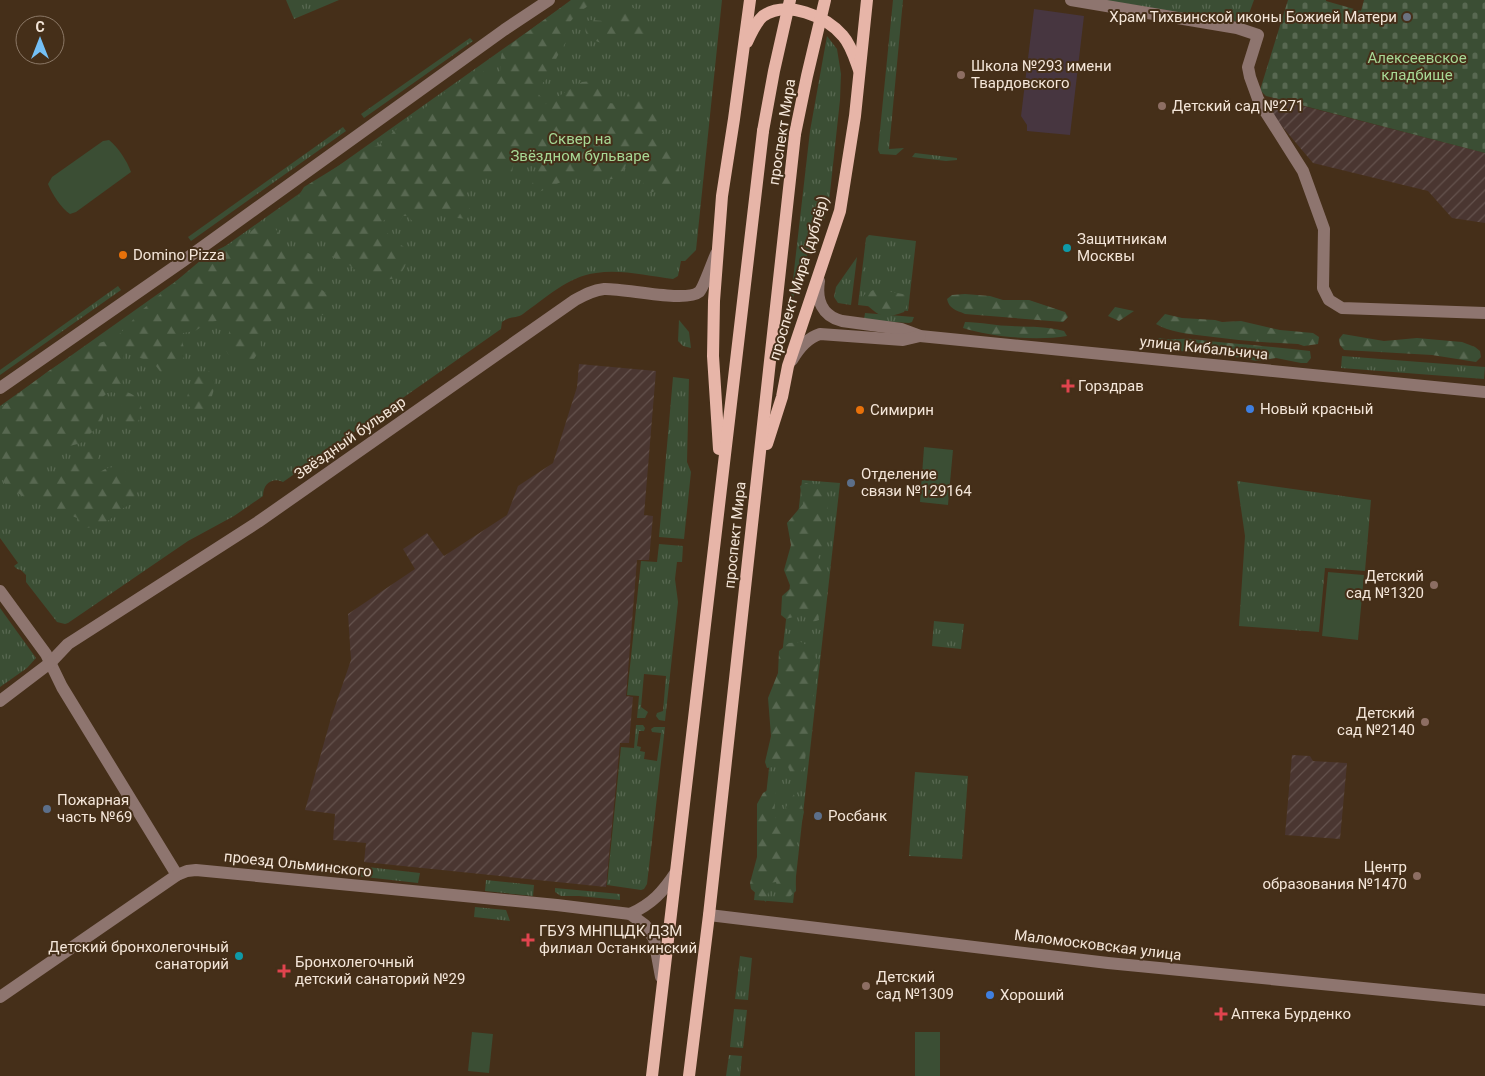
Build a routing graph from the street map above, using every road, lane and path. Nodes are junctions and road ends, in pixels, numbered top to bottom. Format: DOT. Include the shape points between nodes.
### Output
graph roads {
  1 [pos="549,0"];
  2 [pos="790,0"];
  3 [pos="825,0"];
  4 [pos="867,0"];
  5 [pos="1071,0"];
  6 [pos="748,4"];
  7 [pos="743,50"];
  8 [pos="860,72"];
  9 [pos="718,250"];
  10 [pos="820,269"];
  11 [pos="1485,313"];
  12 [pos="920,336"];
  13 [pos="788,366"];
  14 [pos="0,388"];
  15 [pos="1485,392"];
  16 [pos="758,473"];
  17 [pos="721,481"];
  18 [pos="0,591"];
  19 [pos="50,663"];
  20 [pos="0,701"];
  21 [pos="676,872"];
  22 [pos="177,875"];
  23 [pos="630,914"];
  24 [pos="709,915"];
  25 [pos="662,990"];
  26 [pos="0,997"];
  27 [pos="1485,1000"];
  28 [pos="652,1076"];
  29 [pos="689,1076"];
  1 -- 14 [label="street"];
  2 -- 17 [label="main road, проспект Мира, bridge" via="763,131"];
  3 -- 16 [label="main road, проспект Мира, bridge" via="795,134"];
  4 -- 8 [label="main road, проспект Мира (дублёр)"];
  5 -- 11 [label="street" via="1237,28 1258,35 1248,66 1250,77 1262,105 1303,171 1324,230 1323,288 1328,300 1342,308"];
  6 -- 7 [label="main road"];
  7 -- 8 [label="main road" via="763,16 777,10 796,10 819,18 843,35"];
  7 -- 9 [label="main road" via="722,196"];
  8 -- 10 [label="main road, проспект Мира (дублёр)" via="840,210"];
  9 -- 17 [label="main road" via="713,356"];
  9 -- 19 [label="street, Звёздный бульвар" via="704,286 694,295 604,289 575,300 258,522 68,644"];
  10 -- 12 [label="street, улица Кибальчича" via="818,296 829,316 842,321 904,329"];
  10 -- 13 [label="main road, проспект Мира (дублёр)"];
  12 -- 13 [label="street, улица Кибальчича" via="903,340 820,334 804,343"];
  12 -- 15 [label="street, улица Кибальчича"];
  13 -- 16 [label="main road, проспект Мира (дублёр)" via="782,397"];
  16 -- 24 [label="main road, проспект Мира"];
  17 -- 21 [label="main road, проспект Мира"];
  18 -- 19 [label="street"];
  19 -- 20 [label="street, Звёздный бульвар"];
  19 -- 22 [label="street"];
  21 -- 23 [label="street" via="652,902"];
  21 -- 25 [label="main road, проспект Мира"];
  22 -- 23 [label="street, проезд Ольминского" via="202,870"];
  22 -- 26 [label="street, проезд Ольминского"];
  23 -- 25 [label="street" via="645,925 654,939"];
  24 -- 27 [label="street, Маломосковская улица" via="1108,963"];
  24 -- 29 [label="main road, проспект Мира"];
  25 -- 28 [label="main road, проспект Мира"];
}
